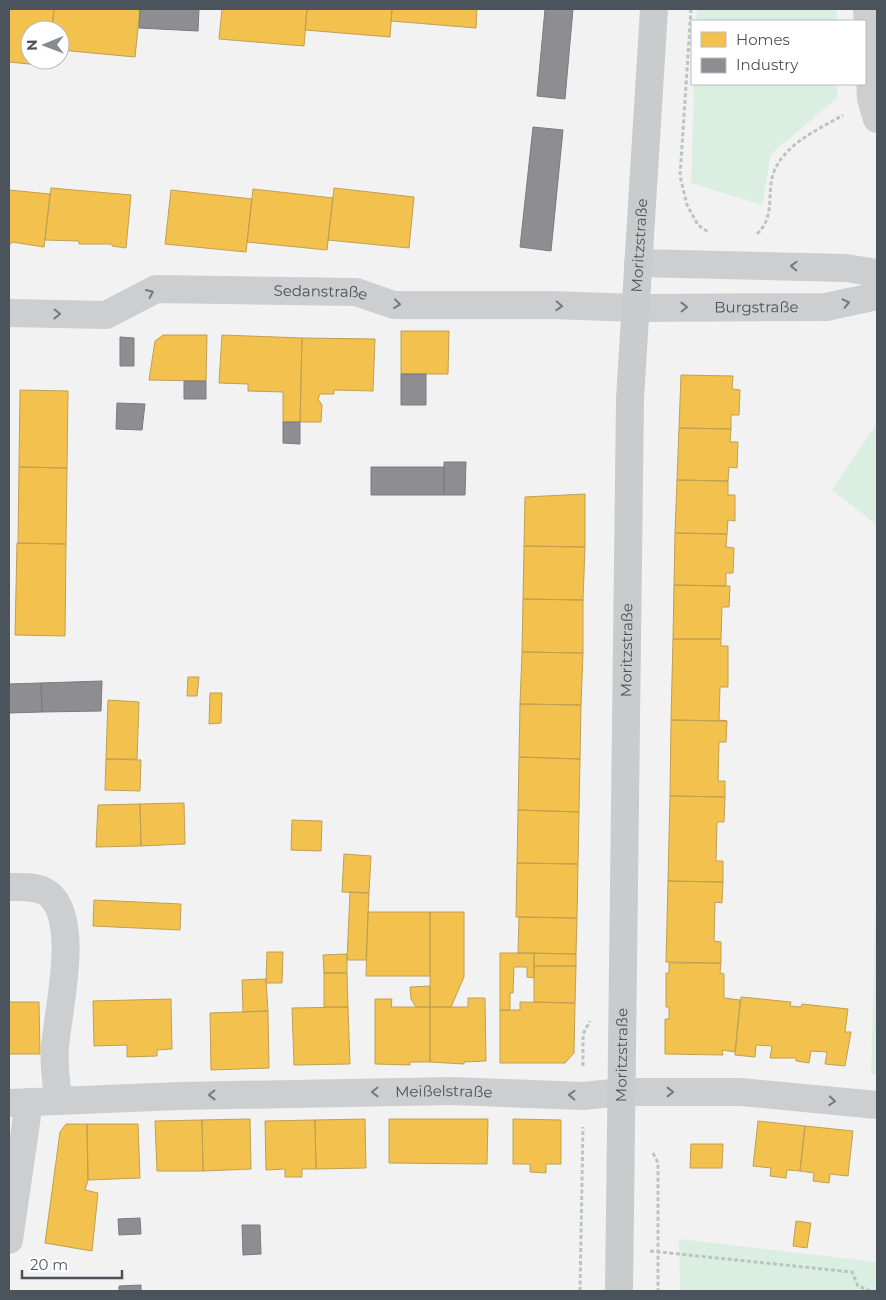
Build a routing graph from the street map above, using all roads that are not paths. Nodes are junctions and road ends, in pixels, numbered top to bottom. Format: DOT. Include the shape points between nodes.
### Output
graph roads {
  1 [pos="654,9"];
  2 [pos="867,9"];
  3 [pos="874,109"];
  4 [pos="638,263"];
  5 [pos="877,273"];
  6 [pos="877,296"];
  7 [pos="636,308"];
  8 [pos="9,312"];
  9 [pos="9,887"];
  10 [pos="621,1092"];
  11 [pos="58,1101"];
  12 [pos="19,1102"];
  13 [pos="877,1105"];
  14 [pos="9,1240"];
  15 [pos="619,1291"];
  1 -- 4 [label="main road, Moritzstraße"];
  2 -- 3 [label="street"];
  5 -- 4 [label="street, one-way" via="733,255"];
  4 -- 7 [label="main road, Moritzstraße"];
  7 -- 6 [label="street, Burgstraße, one-way" via="826,307"];
  8 -- 7 [label="street, Sedanstraße, one-way" via="106,314 156,289 356,292 394,305"];
  7 -- 10 [label="main road, Moritzstraße" via="630,399"];
  9 -- 11 [label="street" via="30,886 51,896 62,912 66,950 54,1049"];
  10 -- 11 [label="street, Meißelstraße, one-way" via="583,1096 453,1091"];
  10 -- 13 [label="street, Meißelstraße, one-way" via="741,1092"];
  10 -- 15 [label="main road, Moritzstraße"];
  11 -- 12 [label="street, Meißelstraße"];
  12 -- 14 [label="street"];
}
